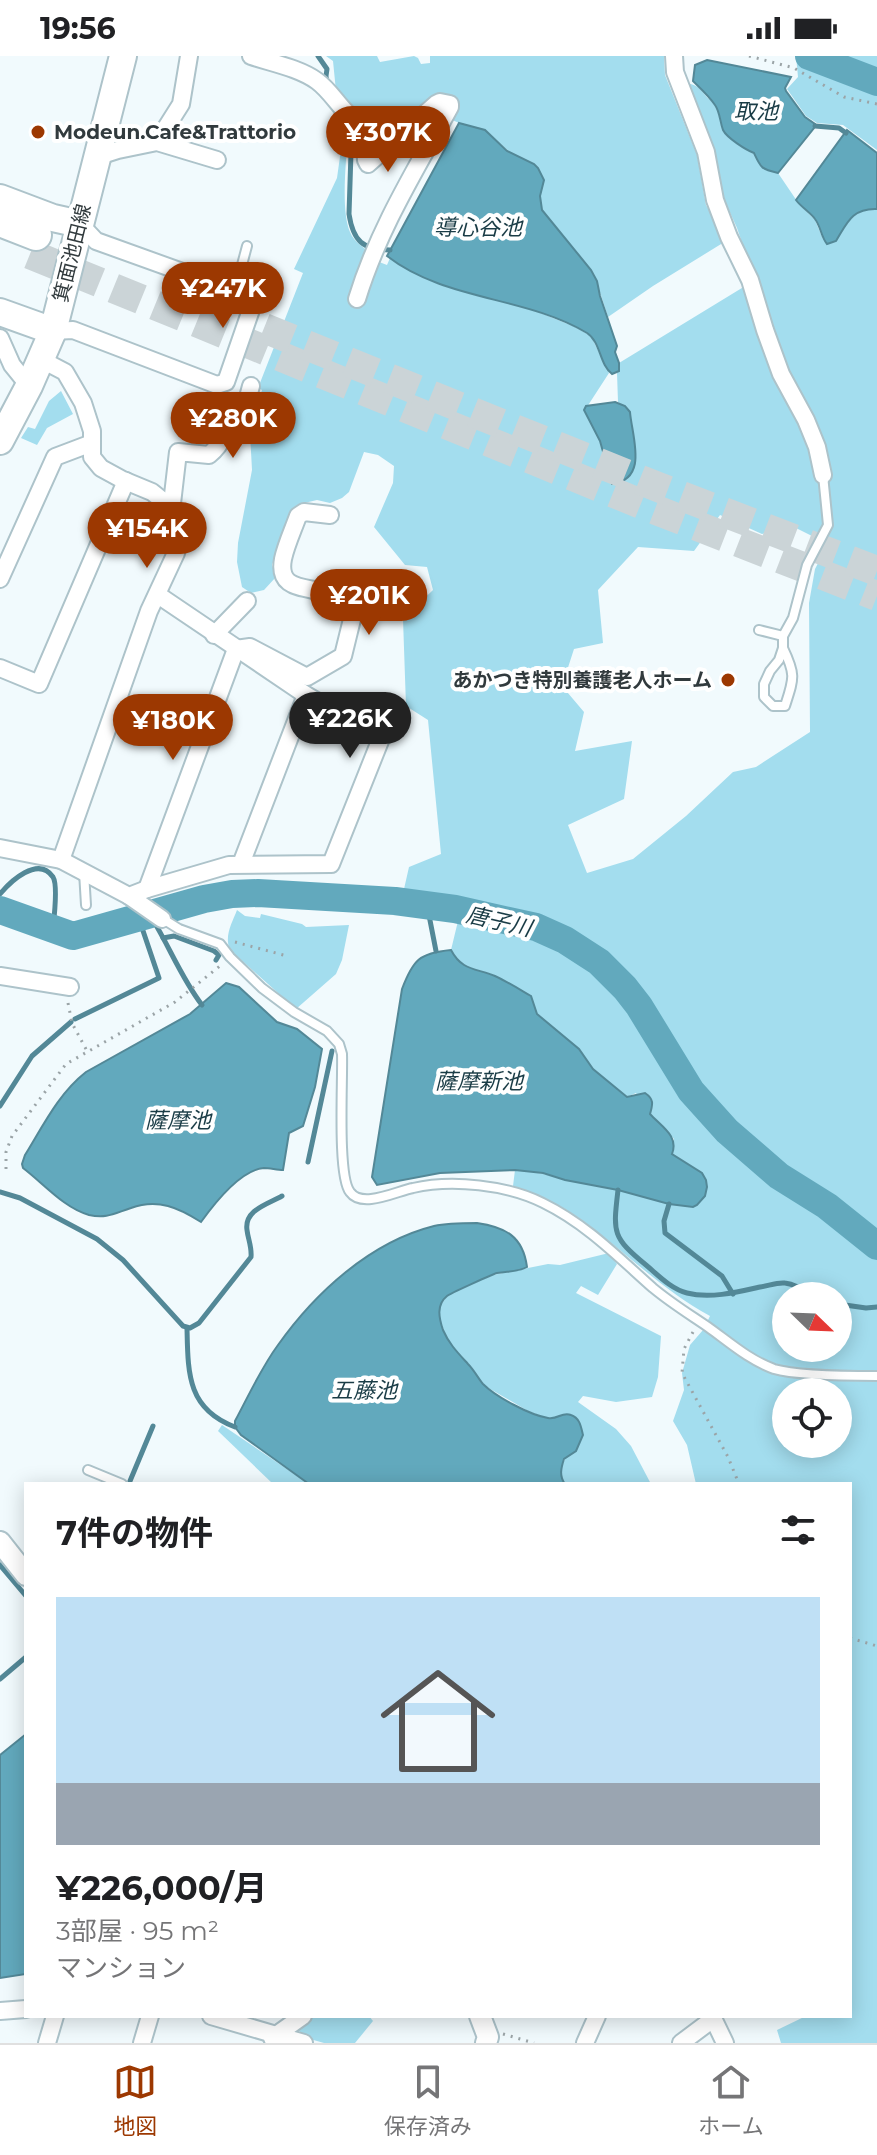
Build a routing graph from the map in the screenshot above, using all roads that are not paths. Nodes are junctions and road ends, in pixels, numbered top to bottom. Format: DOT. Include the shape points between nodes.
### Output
graph roads {
  1 [pos="123,56"];
  2 [pos="189,56"];
  3 [pos="251,56"];
  4 [pos="674,56"];
  5 [pos="157,142"];
  6 [pos="96,157"];
  7 [pos="217,160"];
  8 [pos="0,198"];
  9 [pos="0,221"];
  10 [pos="80,224"];
  11 [pos="0,243"];
  12 [pos="247,246"];
  13 [pos="235,291"];
  14 [pos="357,299"];
  15 [pos="0,312"];
  16 [pos="53,331"];
  17 [pos="0,338"];
  18 [pos="42,360"];
  19 [pos="29,386"];
  20 [pos="251,386"];
  21 [pos="0,441"];
  22 [pos="92,441"];
  23 [pos="823,475"];
  24 [pos="126,481"];
  25 [pos="171,512"];
  26 [pos="330,515"];
  27 [pos="0,579"];
  28 [pos="158,595"];
  29 [pos="247,601"];
  30 [pos="759,630"];
  31 [pos="214,635"];
  32 [pos="783,636"];
  33 [pos="783,648"];
  34 [pos="236,649"];
  35 [pos="0,668"];
  36 [pos="306,695"];
  37 [pos="0,848"];
  38 [pos="61,860"];
  39 [pos="241,864"];
  40 [pos="84,871"];
  41 [pos="147,889"];
  42 [pos="129,896"];
  43 [pos="86,905"];
  44 [pos="156,914"];
  45 [pos="0,976"];
  46 [pos="68,987"];
  47 [pos="877,1376"];
  48 [pos="88,1470"];
  49 [pos="117,1482"];
  50 [pos="0,1542"];
  51 [pos="24,1572"];
  52 [pos="24,2009"];
  53 [pos="0,2011"];
  54 [pos="54,2018"];
  55 [pos="149,2018"];
  56 [pos="300,2018"];
  57 [pos="596,2018"];
  58 [pos="711,2018"];
  59 [pos="712,2018"];
  60 [pos="241,2020"];
  61 [pos="271,2039"];
  62 [pos="47,2043"];
  63 [pos="142,2043"];
  64 [pos="304,2043"];
  65 [pos="585,2043"];
  66 [pos="681,2043"];
  67 [pos="725,2043"];
  1 -- 6 [label="main road, 箕面池田線"];
  2 -- 5 [label="street" via="181,104"];
  3 -- 14 [label="street" via="318,82 352,120 364,124 368,164 436,104 450,104 376,249"];
  4 -- 23 [label="street" via="675,72 706,152 715,200 750,280 781,374 817,447"];
  5 -- 6 [label="street"];
  5 -- 7 [label="street"];
  6 -- 10 [label="main road, 箕面池田線"];
  8 -- 10 [label="main road"];
  9 -- 11 [label="highway" via="33,245"];
  10 -- 13 [label="street" via="96,241"];
  10 -- 16 [label="main road, 箕面池田線"];
  12 -- 13 [label="lane"];
  13 -- 16 [label="street" via="249,296 253,304 226,382 217,385 73,330"];
  15 -- 16 [label="main road"];
  16 -- 18 [label="main road, 箕面池田線"];
  17 -- 19 [label="street"];
  18 -- 19 [label="main road, 箕面池田線"];
  18 -- 22 [label="street" via="65,372 83,403"];
  19 -- 21 [label="main road, 箕面池田線"];
  20 -- 25 [label="street" via="247,401 231,409 216,449 209,455 178,452"];
  22 -- 24 [label="street" via="92,457 101,468"];
  22 -- 27 [label="street" via="55,457"];
  23 -- 32 [label="lane" via="828,525 807,565"];
  24 -- 25 [label="street" via="152,492"];
  24 -- 35 [label="street" via="39,684"];
  25 -- 28 [label="street" via="177,521 176,553"];
  26 -- 34 [label="street" via="298,516 283,575 291,584 355,607 343,656 307,677 250,647"];
  28 -- 31 [label="street"];
  28 -- 38 [label="street"];
  29 -- 31 [label="street"];
  30 -- 32 [label="lane"];
  31 -- 34 [label="street"];
  32 -- 33 [label="lane"];
  33 -- 33 [label="lane" via="792,666 792,683 785,706 773,706 764,697 764,684"];
  34 -- 36 [label="street"];
  34 -- 41 [label="street"];
  36 -- 39 [label="street"];
  36 -- 39 [label="street" via="384,731 331,864"];
  37 -- 38 [label="street"];
  38 -- 40 [label="street"];
  39 -- 41 [label="street"];
  40 -- 42 [label="street"];
  40 -- 43 [label="lane"];
  41 -- 42 [label="street"];
  42 -- 44 [label="street"];
  44 -- 47 [label="lane" via="216,942 262,988 339,1044 346,1184 357,1198 457,1185 525,1195 592,1233 653,1288 738,1350 775,1369"];
  45 -- 46 [label="street"];
  48 -- 49 [label="lane"];
  50 -- 51 [label="street"];
  52 -- 53 [label="street"];
  54 -- 62 [label="street"];
  55 -- 63 [label="street"];
  56 -- 61 [label="street"];
  57 -- 65 [label="street"];
  58 -- 66 [label="street"];
  59 -- 67 [label="street"];
  60 -- 61 [label="street"];
  61 -- 64 [label="street"];
}
